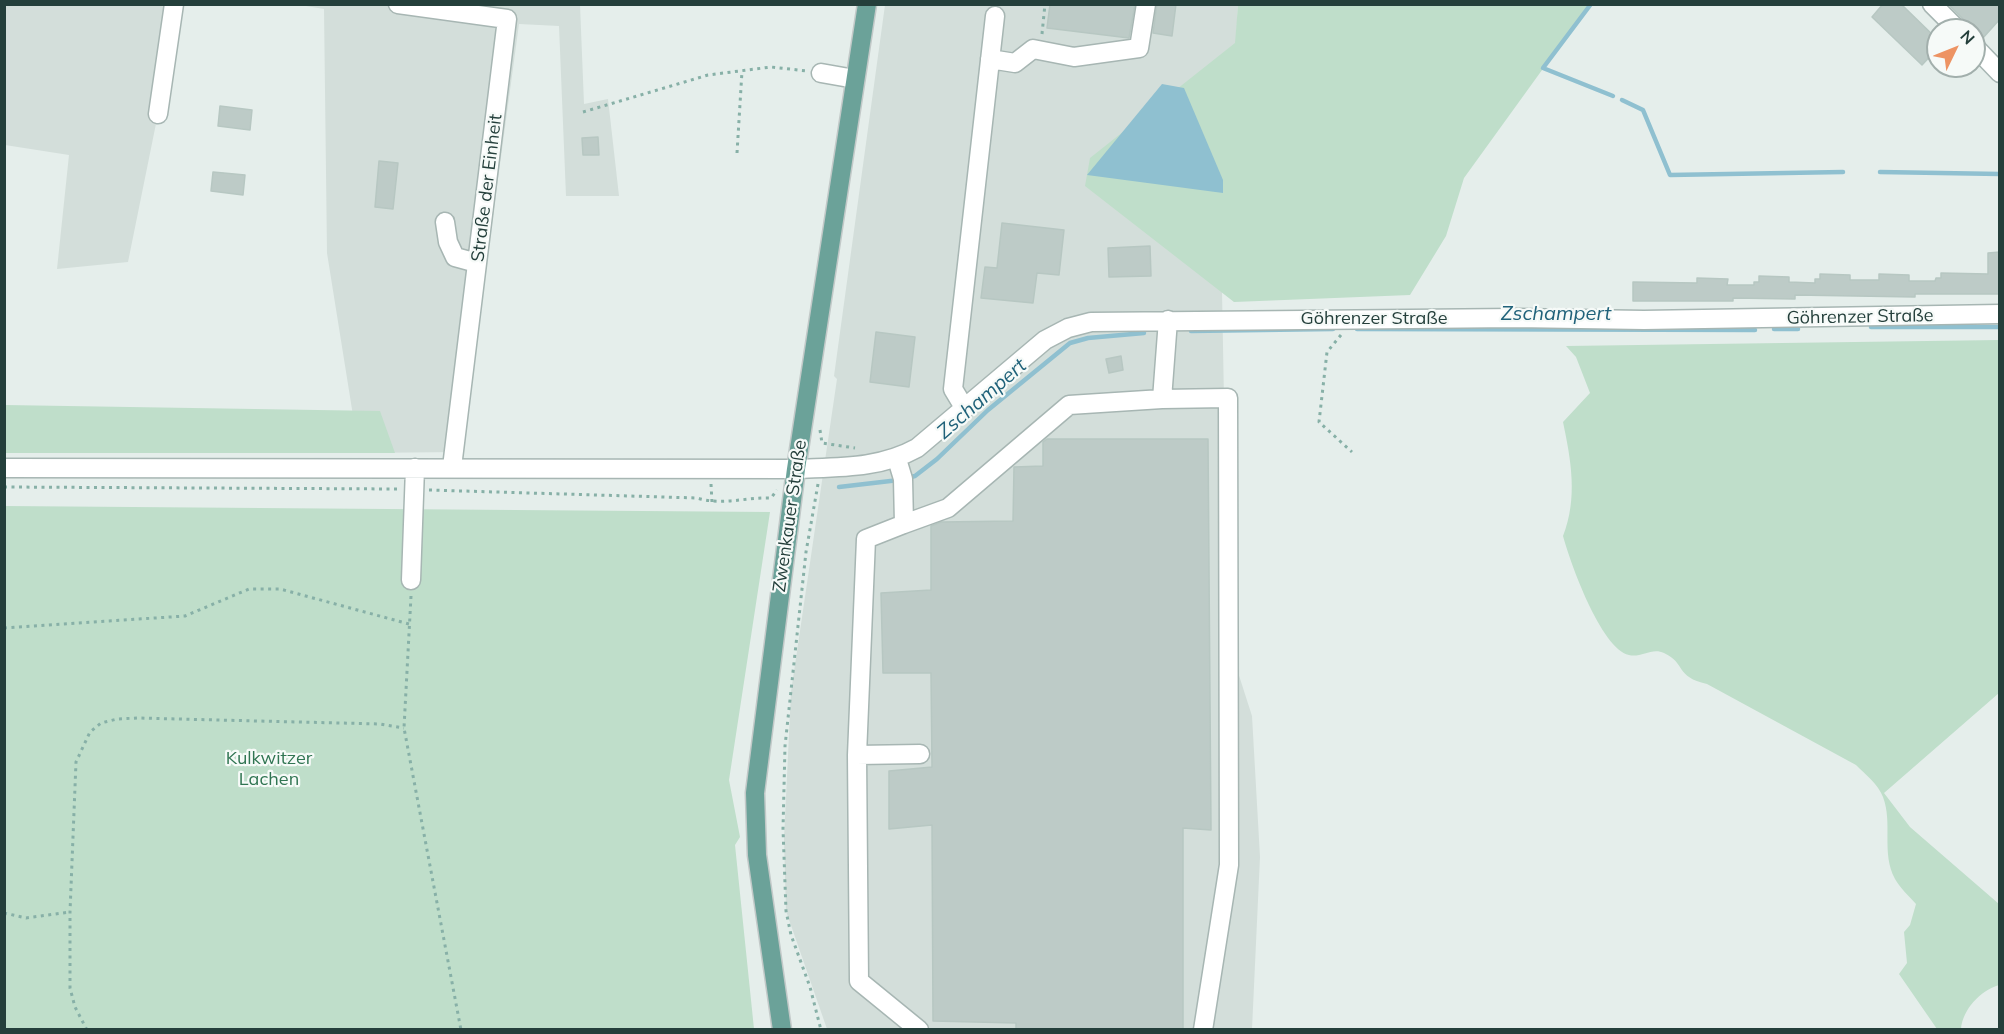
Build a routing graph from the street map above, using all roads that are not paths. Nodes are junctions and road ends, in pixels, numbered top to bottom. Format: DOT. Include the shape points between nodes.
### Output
graph roads {
  1 [pos="174,4"];
  2 [pos="398,4"];
  3 [pos="867,4"];
  4 [pos="1146,4"];
  5 [pos="1932,4"];
  6 [pos="995,16"];
  7 [pos="1946,18"];
  8 [pos="990,58"];
  9 [pos="1986,58"];
  10 [pos="821,73"];
  11 [pos="2000,73"];
  12 [pos="855,79"];
  13 [pos="158,114"];
  14 [pos="445,222"];
  15 [pos="477,263"];
  16 [pos="2000,314"];
  17 [pos="1168,320"];
  18 [pos="1162,399"];
  19 [pos="965,409"];
  20 [pos="897,459"];
  21 [pos="452,467"];
  22 [pos="4,468"];
  23 [pos="415,468"];
  24 [pos="796,469"];
  25 [pos="904,524"];
  26 [pos="411,579"];
  27 [pos="920,754"];
  28 [pos="857,755"];
  29 [pos="782,1029"];
  30 [pos="919,1029"];
  31 [pos="1203,1029"];
  1 -- 13 [label="street"];
  2 -- 15 [label="street, Straße der Einheit" via="507,19"];
  3 -- 12 [label="main road, Zwenkauer Straße"];
  4 -- 8 [label="street" via="1139,48 1074,57 1033,49 1015,63"];
  5 -- 7 [label="street"];
  6 -- 8 [label="street"];
  8 -- 19 [label="street" via="953,388"];
  9 -- 11 [label="street"];
  10 -- 12 [label="street"];
  12 -- 24 [label="main road, Zwenkauer Straße"];
  14 -- 15 [label="street" via="455,257"];
  15 -- 21 [label="street, Straße der Einheit"];
  16 -- 17 [label="street, Göhrenzer Straße" via="1644,320"];
  17 -- 18 [label="street"];
  17 -- 19 [label="street, Göhrenzer Straße" via="1091,322 1068,328 1045,340"];
  18 -- 25 [label="street" via="1069,405 948,508"];
  18 -- 31 [label="street" via="1228,398 1230,865"];
  19 -- 20 [label="street, Göhrenzer Straße"];
  20 -- 24 [label="street, Göhrenzer Straße" via="877,465"];
  20 -- 25 [label="street" via="903,479"];
  21 -- 23 [label="street"];
  21 -- 24 [label="street"];
  22 -- 23 [label="street"];
  23 -- 26 [label="street"];
  24 -- 29 [label="main road, Zwenkauer Straße" via="755,793 757,855"];
  25 -- 28 [label="street" via="866,539"];
  27 -- 28 [label="street"];
  28 -- 30 [label="street" via="859,981"];
}
